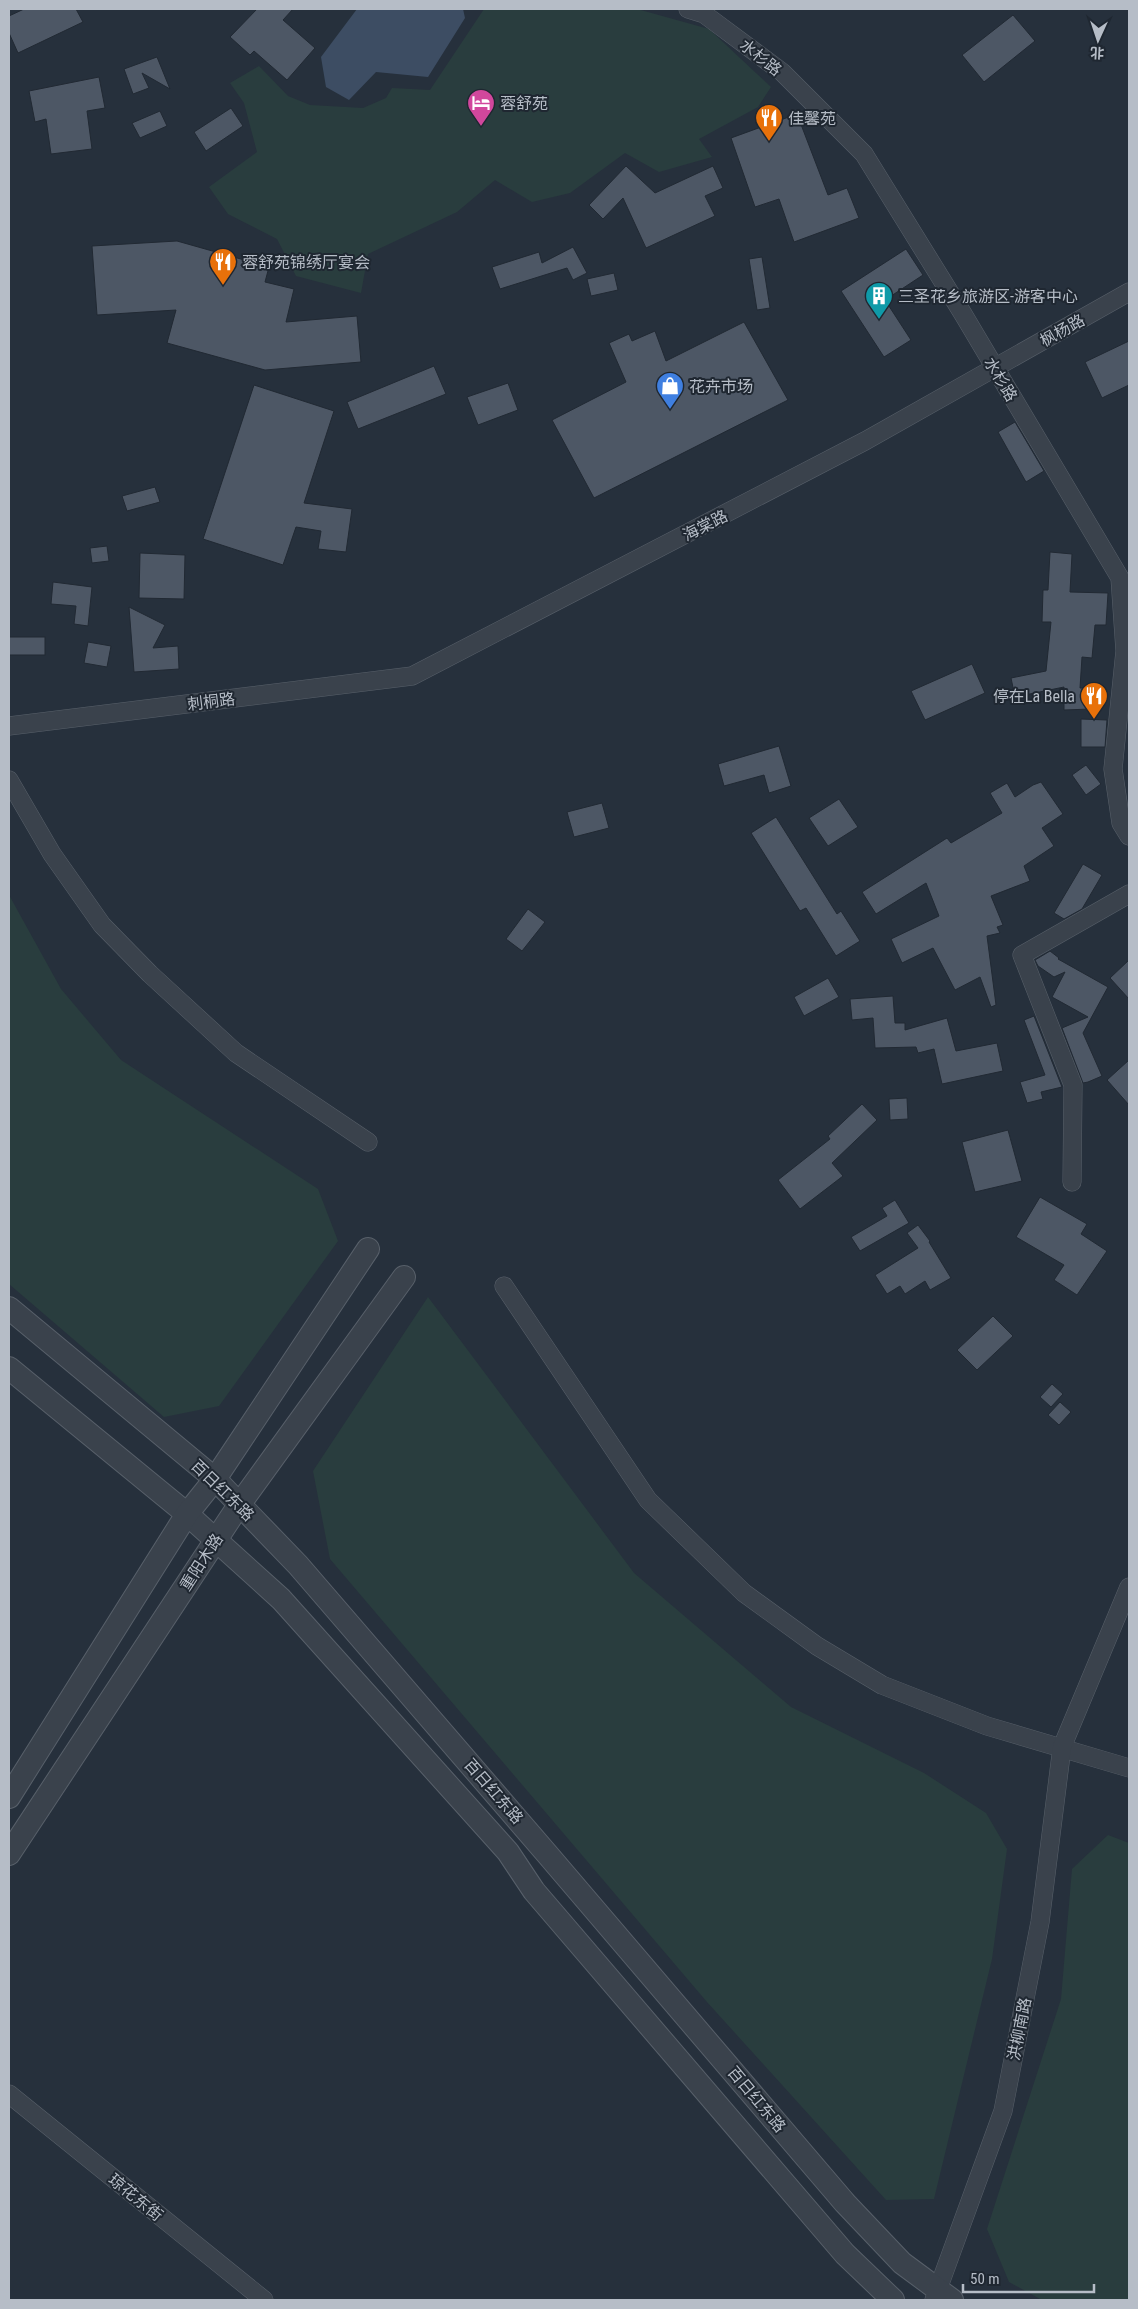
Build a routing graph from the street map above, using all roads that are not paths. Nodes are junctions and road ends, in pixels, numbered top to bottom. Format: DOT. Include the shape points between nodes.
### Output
graph roads {
  1 [pos="688,9"];
  2 [pos="1129,292"];
  3 [pos="994,368"];
  4 [pos="412,676"];
  5 [pos="9,726"];
  6 [pos="9,780"];
  7 [pos="1129,836"];
  8 [pos="1129,894"];
  9 [pos="368,1142"];
  10 [pos="1072,1182"];
  11 [pos="368,1249"];
  12 [pos="404,1277"];
  13 [pos="504,1286"];
  14 [pos="9,1308"];
  15 [pos="9,1368"];
  16 [pos="215,1479"];
  17 [pos="239,1505"];
  18 [pos="187,1514"];
  19 [pos="216,1540"];
  20 [pos="1129,1587"];
  21 [pos="1062,1748"];
  22 [pos="1129,1768"];
  23 [pos="9,1798"];
  24 [pos="9,1854"];
  25 [pos="9,2094"];
  26 [pos="941,2297"];
  27 [pos="264,2300"];
  28 [pos="893,2300"];
  1 -- 3 [label="street, 水杉路" via="704,14 782,72 864,154"];
  2 -- 3 [label="street, 枫杨路"];
  3 -- 4 [label="street, 海棠路" via="866,441"];
  3 -- 7 [label="street, 水杉路" via="1120,578 1125,651 1113,769 1122,823"];
  4 -- 5 [label="street, 刺桐路"];
  6 -- 9 [label="street" via="52,854 102,925 150,974 236,1053"];
  8 -- 10 [label="street" via="1022,955 1073,1085"];
  11 -- 16 [label="street"];
  12 -- 17 [label="street, 重阳木路"];
  13 -- 21 [label="street" via="648,1500 744,1593 817,1646 882,1685 978,1723"];
  14 -- 16 [label="street, 百日红东路"];
  15 -- 18 [label="street, 百日红东路"];
  16 -- 17 [label="street, 百日红东路"];
  16 -- 18 [label="street"];
  17 -- 19 [label="street, 重阳木路"];
  17 -- 26 [label="street, 百日红东路" via="311,1580 845,2203 902,2263"];
  18 -- 19 [label="street, 百日红东路"];
  18 -- 23 [label="street"];
  19 -- 24 [label="street, 重阳木路"];
  19 -- 28 [label="street, 百日红东路" via="281,1599 508,1852 534,1891 845,2254"];
  20 -- 21 [label="street, 洪柳南路"];
  21 -- 22 [label="street"];
  21 -- 26 [label="street, 洪柳南路" via="1040,1922 1003,2111"];
  25 -- 27 [label="street, 琼花东街"];
}
